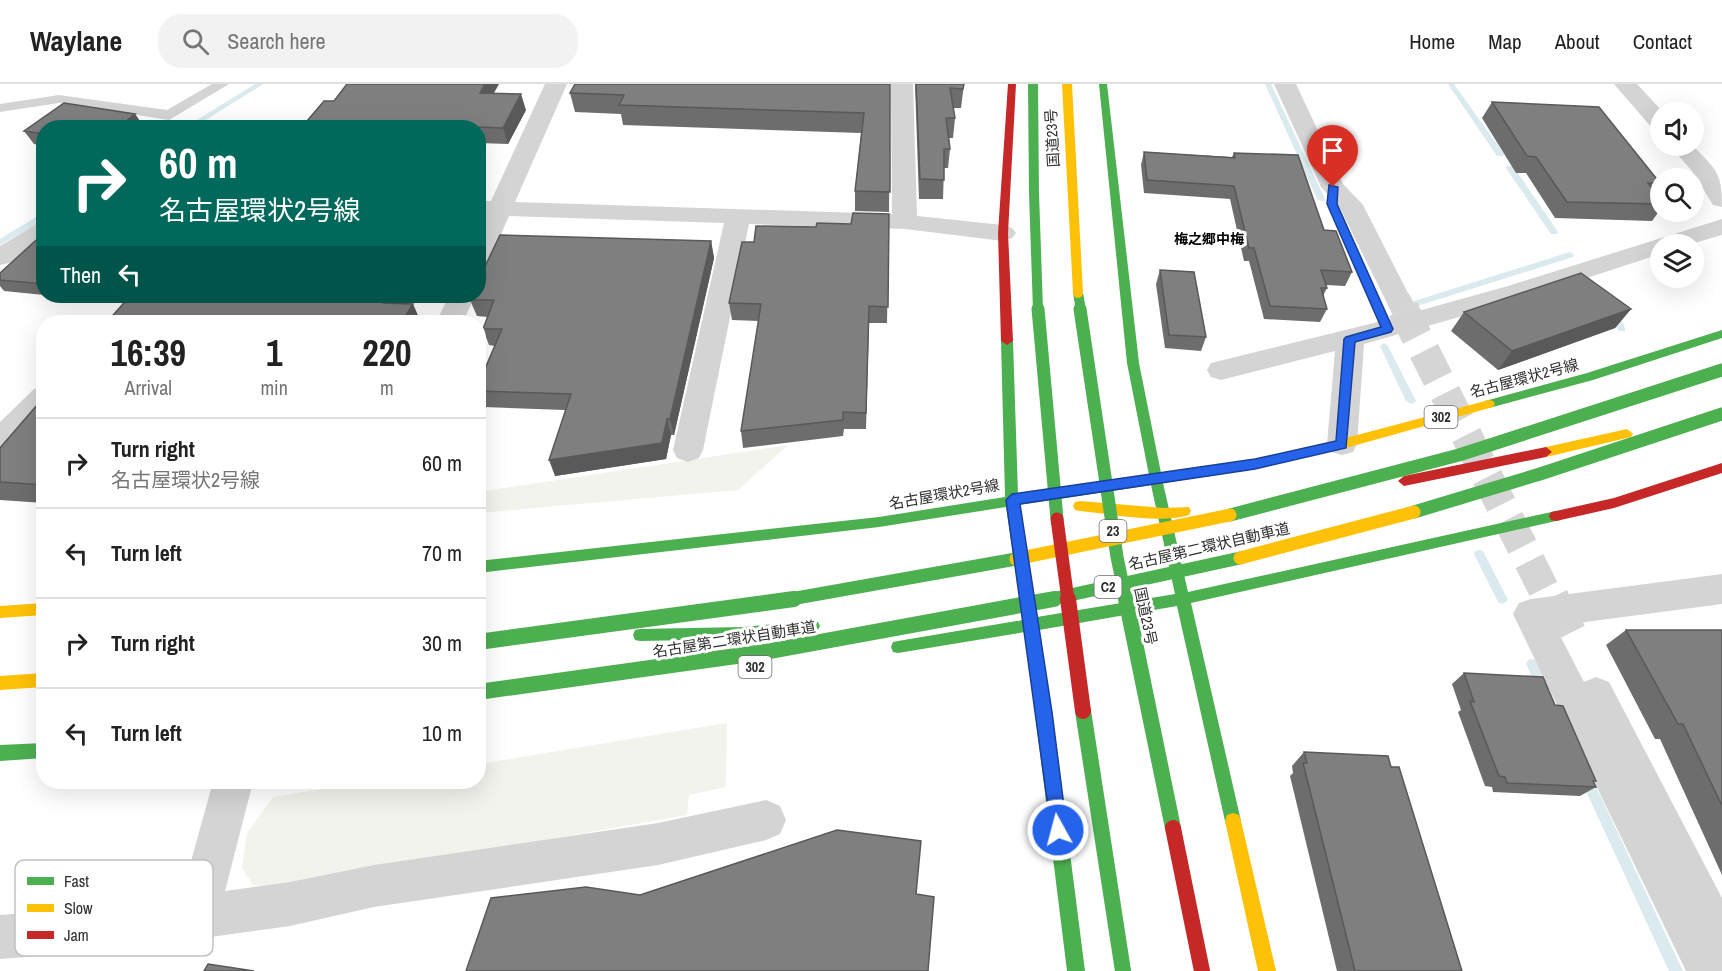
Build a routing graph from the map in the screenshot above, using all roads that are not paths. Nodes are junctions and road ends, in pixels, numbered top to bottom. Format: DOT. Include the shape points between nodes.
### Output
graph roads {
  1 [pos="222,84"];
  2 [pos="556,84"];
  3 [pos="902,84"];
  4 [pos="1012,84"];
  5 [pos="1033,84"];
  6 [pos="1067,84"];
  7 [pos="1103,84"];
  8 [pos="1285,84"];
  9 [pos="1624,84"];
  10 [pos="0,108"];
  11 [pos="1650,112"];
  12 [pos="1691,156"];
  13 [pos="1333,187"];
  14 [pos="1722,200"];
  15 [pos="489,209"];
  16 [pos="738,217"];
  17 [pos="905,222"];
  18 [pos="1722,227"];
  19 [pos="1003,233"];
  20 [pos="1699,234"];
  21 [pos="36,235"];
  22 [pos="1650,249"];
  23 [pos="0,257"];
  24 [pos="1398,299"];
  25 [pos="1722,323"];
  26 [pos="1387,329"];
  27 [pos="1722,334"];
  28 [pos="1350,339"];
  29 [pos="1650,358"];
  30 [pos="1221,370"];
  31 [pos="1722,370"];
  32 [pos="36,404"];
  33 [pos="1722,414"];
  34 [pos="0,441"];
  35 [pos="1342,444"];
  36 [pos="688,450"];
  37 [pos="1722,468"];
  38 [pos="1156,480"];
  39 [pos="1012,500"];
  40 [pos="1164,513"];
  41 [pos="486,566"];
  42 [pos="1019,589"];
  43 [pos="1722,589"];
  44 [pos="1183,599"];
  45 [pos="36,610"];
  46 [pos="0,612"];
  47 [pos="831,623"];
  48 [pos="499,625"];
  49 [pos="1030,627"];
  50 [pos="486,641"];
  51 [pos="1570,641"];
  52 [pos="883,650"];
  53 [pos="768,666"];
  54 [pos="36,681"];
  55 [pos="0,683"];
  56 [pos="486,691"];
  57 [pos="486,700"];
  58 [pos="36,751"];
  59 [pos="0,753"];
  60 [pos="231,789"];
  61 [pos="766,820"];
  62 [pos="212,860"];
  63 [pos="213,916"];
  64 [pos="15,937"];
  65 [pos="0,938"];
  66 [pos="1722,944"];
  67 [pos="1076,971"];
  68 [pos="1123,971"];
  69 [pos="1202,971"];
  70 [pos="1267,971"];
  71 [pos="1709,971"];
  1 -- 10 [label="lane" via="169,115 59,99"];
  2 -- 15 [label="street"];
  3 -- 17 [label="street"];
  4 -- 19 [label="highway"];
  5 -- 68 [label="highway, 国道23号, bridge" via="1035,297 1059,543"];
  6 -- 69 [label="highway, 国道23号 / 23, bridge" via="1078,296 1117,557"];
  7 -- 38 [label="highway" via="1133,363"];
  8 -- 13 [label="street"];
  9 -- 11 [label="street"];
  12 -- 14 [label="street"];
  13 -- 24 [label="street" via="1351,206"];
  13 -- 26 [label="street" via="1332,204"];
  15 -- 16 [label="street"];
  16 -- 17 [label="street"];
  16 -- 36 [label="street"];
  17 -- 19 [label="street"];
  18 -- 20 [label="street"];
  19 -- 39 [label="highway"];
  21 -- 23 [label="street"];
  22 -- 26 [label="street"];
  25 -- 29 [label="highway"];
  26 -- 28 [label="street"];
  27 -- 29 [label="highway, 名古屋環状2号線 / 302"];
  28 -- 30 [label="street"];
  28 -- 35 [label="street"];
  29 -- 35 [label="highway, 名古屋環状2号線 / 302"];
  31 -- 50 [label="highway, 名古屋第二環状自動車道, bridge" via="1438,461 1298,499 1158,530 838,593"];
  32 -- 34 [label="street"];
  33 -- 40 [label="highway" via="1472,469"];
  33 -- 56 [label="highway, 名古屋第二環状自動車道 / C2, bridge" via="1478,494 1352,530 1206,565 859,635"];
  35 -- 38 [label="highway, 名古屋環状2号線 / 302" via="1255,464"];
  37 -- 44 [label="highway" via="1614,502"];
  38 -- 39 [label="highway, 名古屋環状2号線 / 302"];
  38 -- 40 [label="highway"];
  39 -- 40 [label="highway"];
  39 -- 41 [label="highway, 名古屋環状2号線 / 302" via="879,522"];
  39 -- 42 [label="highway"];
  40 -- 44 [label="highway"];
  42 -- 44 [label="highway"];
  42 -- 49 [label="highway"];
  43 -- 71 [label="street" via="1531,614"];
  44 -- 49 [label="highway"];
  44 -- 70 [label="highway"];
  45 -- 46 [label="highway"];
  47 -- 48 [label="highway" via="694,635 606,634"];
  49 -- 52 [label="highway"];
  49 -- 67 [label="highway"];
  51 -- 66 [label="street"];
  53 -- 57 [label="highway, 302"];
  54 -- 55 [label="highway"];
  58 -- 59 [label="highway"];
  60 -- 62 [label="street"];
  61 -- 63 [label="street" via="658,844 438,876"];
  64 -- 65 [label="street"];
}
